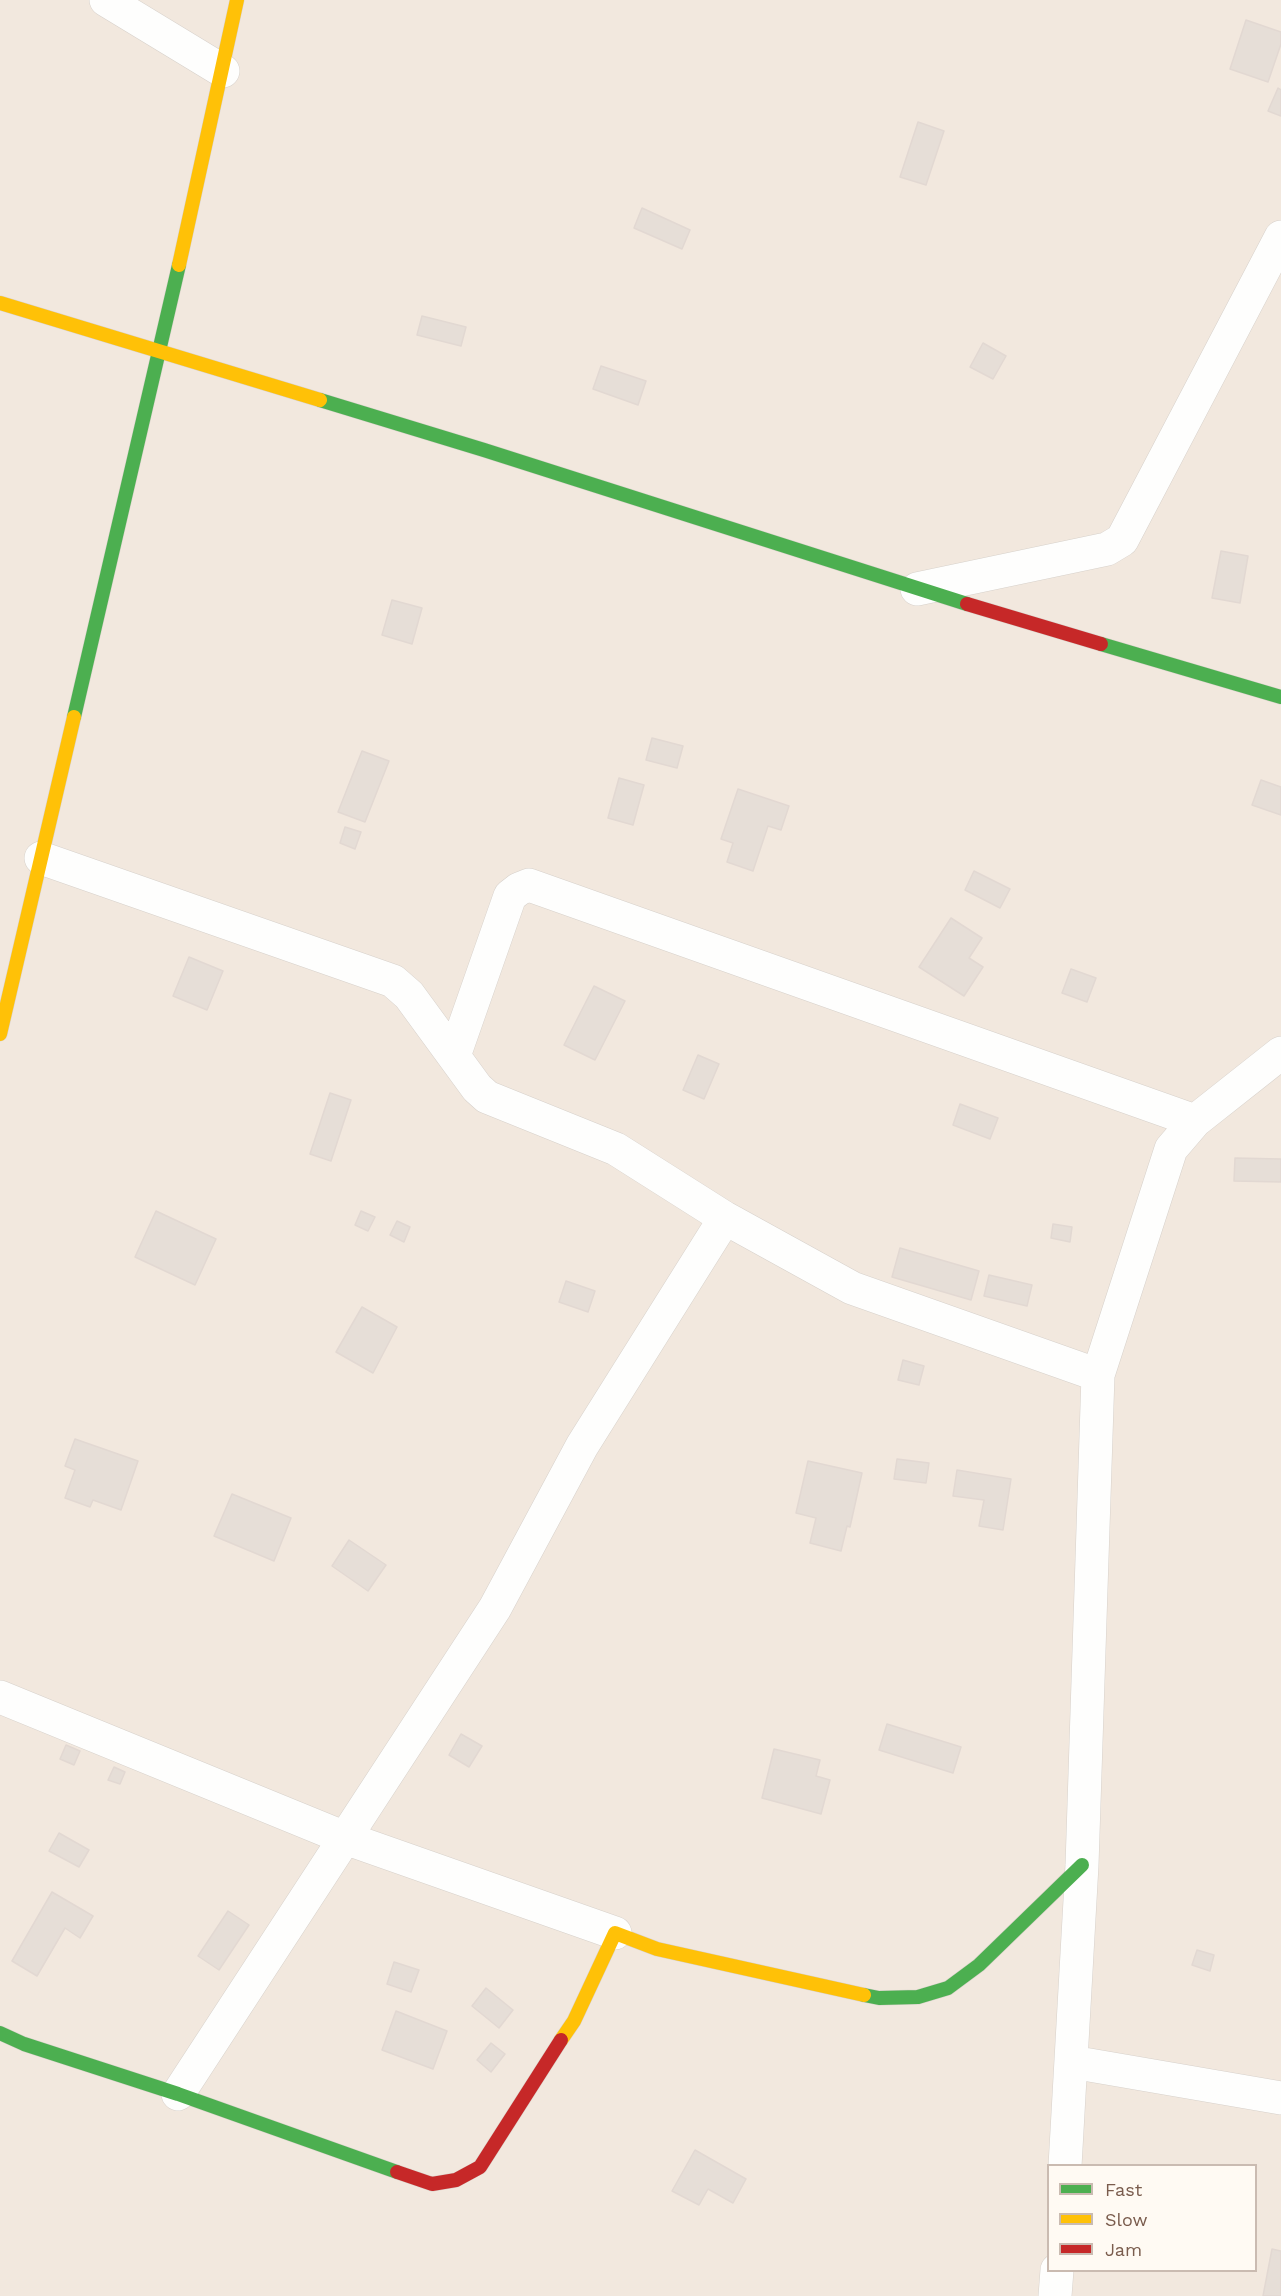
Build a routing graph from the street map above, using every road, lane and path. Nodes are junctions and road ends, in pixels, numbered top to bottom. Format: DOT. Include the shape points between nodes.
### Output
graph roads {
  1 [pos="106,0"];
  2 [pos="237,0"];
  3 [pos="223,71"];
  4 [pos="1281,237"];
  5 [pos="0,303"];
  6 [pos="160,352"];
  7 [pos="917,589"];
  8 [pos="1281,697"];
  9 [pos="41,858"];
  10 [pos="10,956"];
  11 [pos="0,1034"];
  12 [pos="1281,1053"];
  13 [pos="454,1056"];
  14 [pos="1195,1121"];
  15 [pos="725,1218"];
  16 [pos="1098,1375"];
  17 [pos="0,1697"];
  18 [pos="345,1838"];
  19 [pos="1082,1866"];
  20 [pos="615,1933"];
  21 [pos="0,2033"];
  22 [pos="1072,2062"];
  23 [pos="178,2094"];
  24 [pos="1281,2098"];
  25 [pos="1065,2164"];
  26 [pos="1057,2272"];
  27 [pos="1055,2296"];
  1 -- 3 [label="street"];
  2 -- 3 [label="street"];
  3 -- 6 [label="street"];
  4 -- 7 [label="street" via="1122,540 1107,549"];
  5 -- 6 [label="street"];
  6 -- 7 [label="street" via="484,450"];
  6 -- 9 [label="street"];
  7 -- 8 [label="street"];
  9 -- 10 [label="street"];
  9 -- 13 [label="street" via="393,981 409,995"];
  10 -- 11 [label="street"];
  12 -- 14 [label="street"];
  13 -- 14 [label="street" via="510,896 529,885"];
  13 -- 15 [label="street" via="487,1097 616,1149"];
  14 -- 16 [label="street" via="1171,1149"];
  15 -- 16 [label="street" via="852,1288"];
  15 -- 18 [label="street" via="582,1446 495,1608"];
  16 -- 19 [label="street"];
  17 -- 18 [label="street"];
  18 -- 20 [label="street"];
  18 -- 23 [label="street"];
  19 -- 20 [label="street" via="979,1965 948,1988 918,1997 879,1998 657,1949"];
  19 -- 22 [label="street"];
  20 -- 23 [label="street" via="574,2021 480,2167 456,2180 432,2184"];
  21 -- 23 [label="street"];
  22 -- 24 [label="street"];
  22 -- 25 [label="street"];
  26 -- 27 [label="street"];
}
